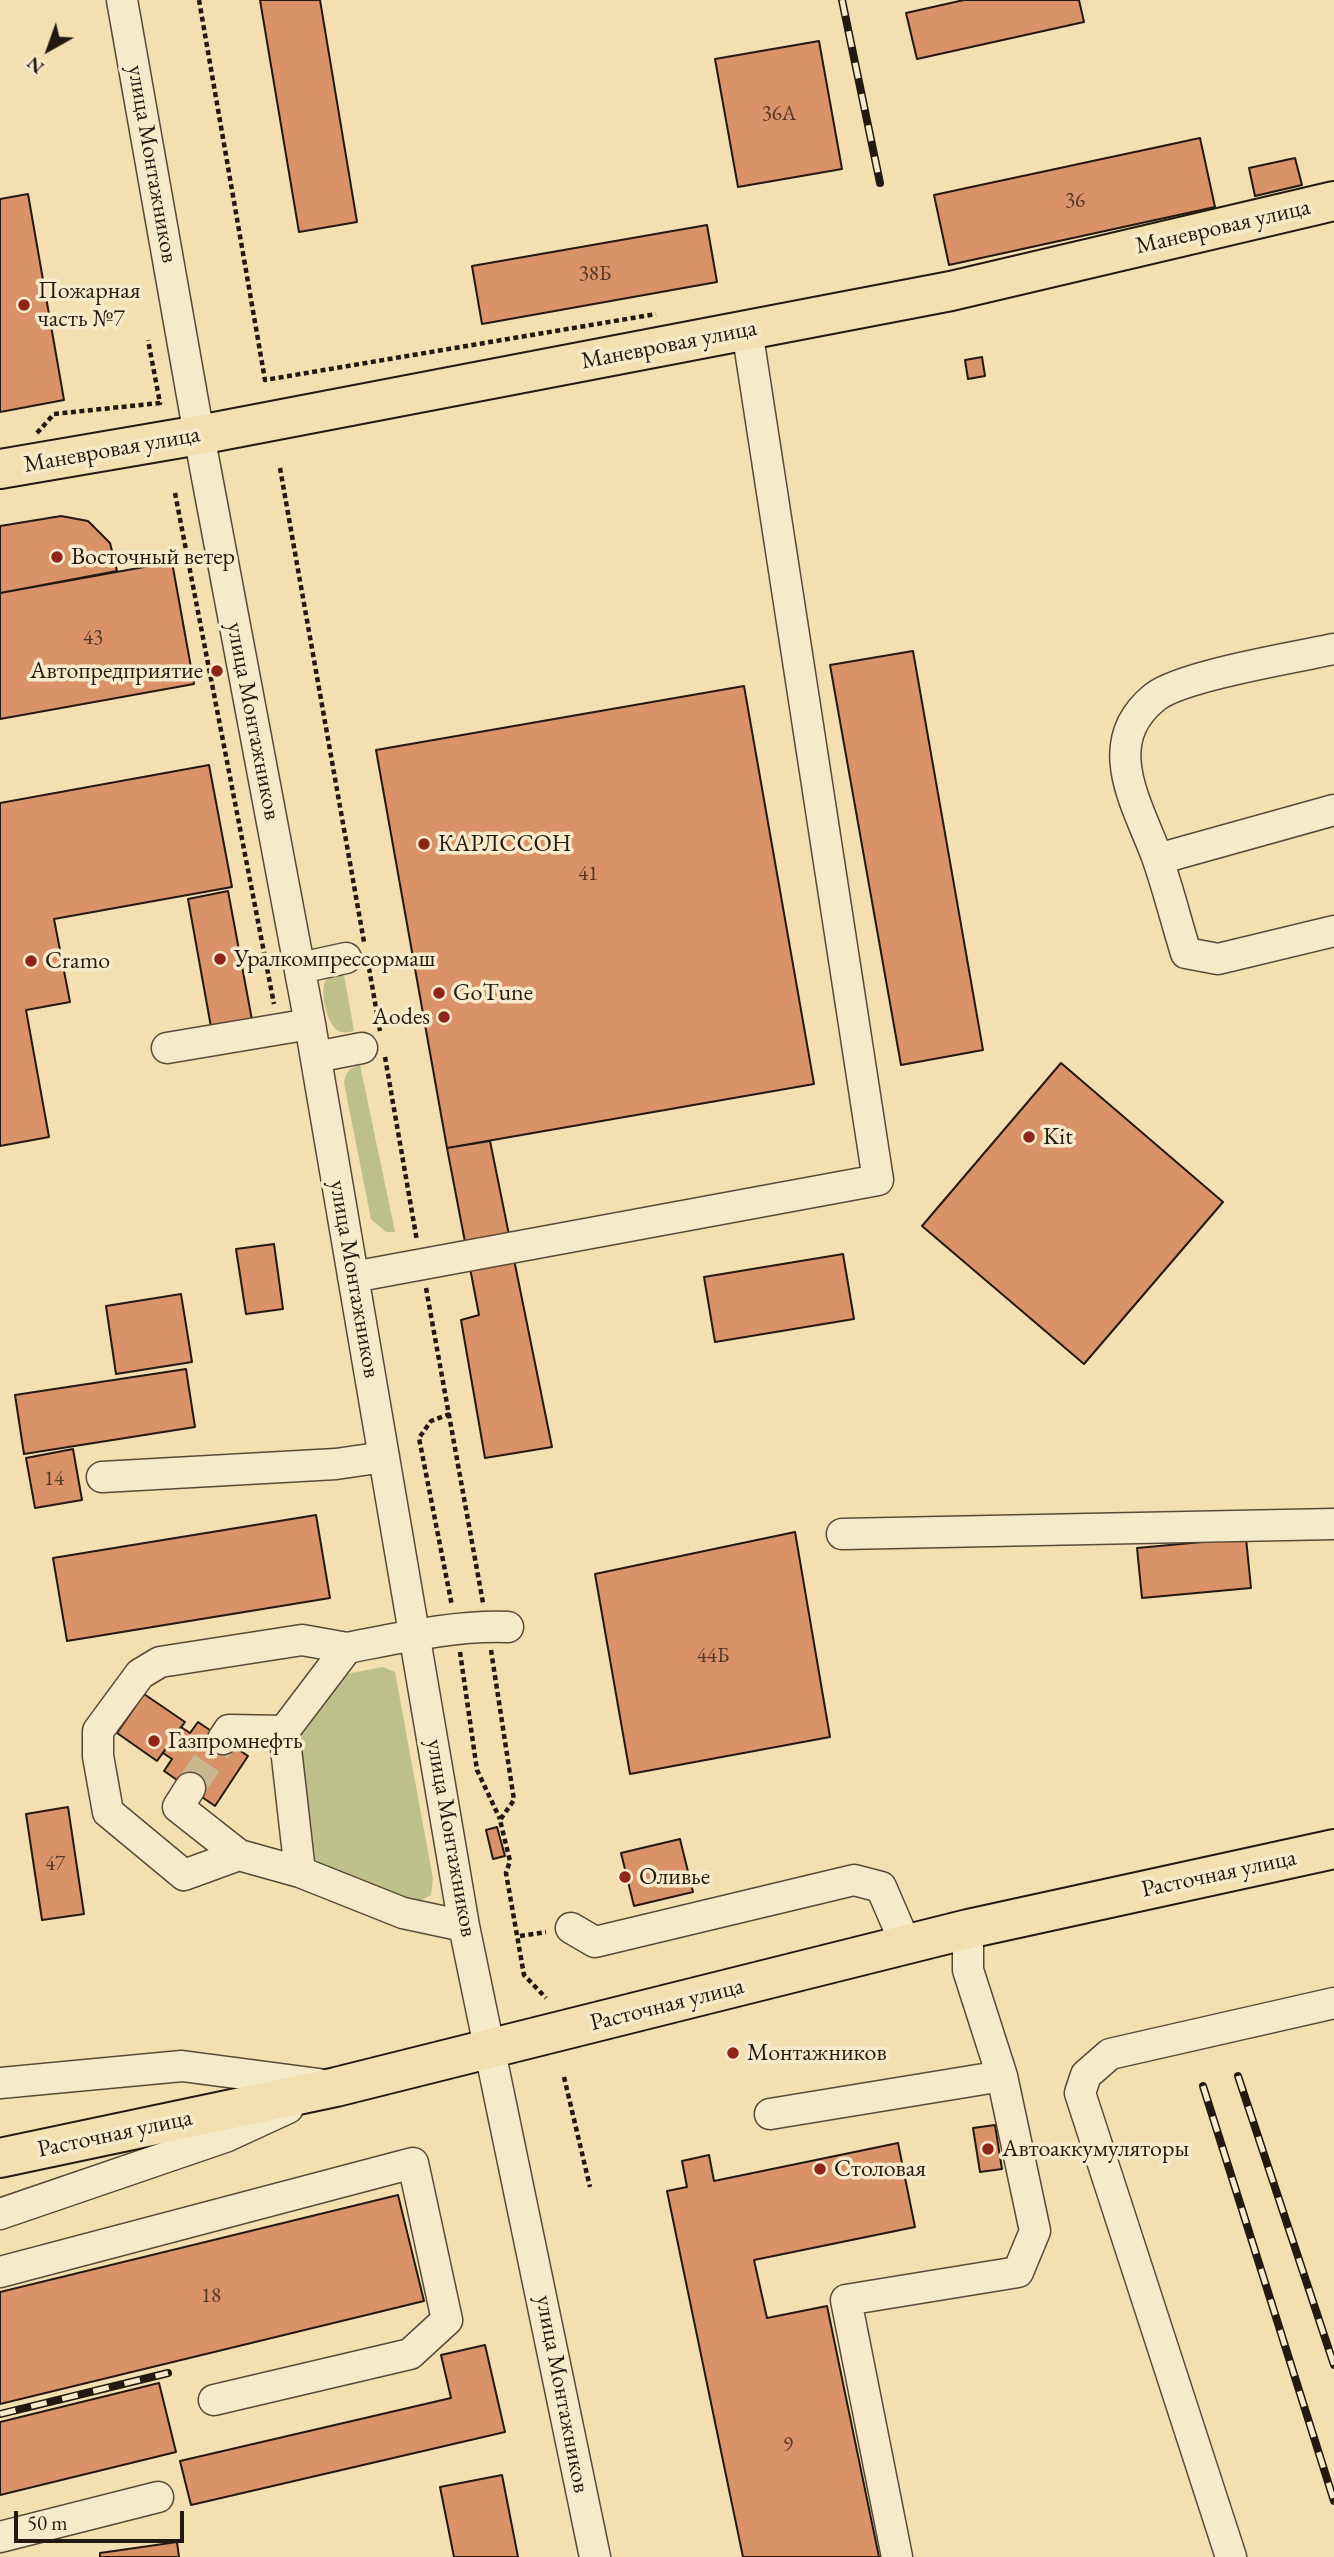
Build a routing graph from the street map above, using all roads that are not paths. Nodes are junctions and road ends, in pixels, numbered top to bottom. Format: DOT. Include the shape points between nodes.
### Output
graph roads {
  1 [pos="122,0"];
  2 [pos="1334,201"];
  3 [pos="747,330"];
  4 [pos="199,435"];
  5 [pos="0,469"];
  6 [pos="1334,649"];
  7 [pos="1334,810"];
  8 [pos="1158,859"];
  9 [pos="1334,931"];
  10 [pos="346,958"];
  11 [pos="300,968"];
  12 [pos="310,1024"];
  13 [pos="167,1048"];
  14 [pos="362,1048"];
  15 [pos="316,1057"];
  16 [pos="353,1277"];
  17 [pos="384,1457"];
  18 [pos="102,1477"];
  19 [pos="1334,1524"];
  20 [pos="842,1534"];
  21 [pos="508,1628"];
  22 [pos="417,1635"];
  23 [pos="347,1648"];
  24 [pos="284,1731"];
  25 [pos="223,1739"];
  26 [pos="190,1788"];
  27 [pos="1334,1849"];
  28 [pos="239,1855"];
  29 [pos="300,1872"];
  30 [pos="464,1926"];
  31 [pos="571,1928"];
  32 [pos="968,1929"];
  33 [pos="906,1945"];
  34 [pos="1334,2003"];
  35 [pos="491,2049"];
  36 [pos="1002,2077"];
  37 [pos="0,2083"];
  38 [pos="337,2087"];
  39 [pos="770,2114"];
  40 [pos="0,2158"];
  41 [pos="0,2214"];
  42 [pos="0,2272"];
  43 [pos="214,2400"];
  44 [pos="158,2497"];
  45 [pos="0,2537"];
  46 [pos="595,2557"];
  47 [pos="897,2557"];
  48 [pos="1231,2557"];
  1 -- 4 [label="street, улица Монтажников"];
  2 -- 3 [label="main road, Маневровая улица" via="951,291"];
  3 -- 4 [label="main road, Маневровая улица"];
  3 -- 16 [label="street" via="878,1180"];
  4 -- 5 [label="main road, Маневровая улица"];
  4 -- 11 [label="street, улица Монтажников"];
  6 -- 8 [label="street" via="1193,680 1156,696 1129,727 1125,776"];
  7 -- 8 [label="street"];
  8 -- 9 [label="street" via="1186,953 1219,959"];
  10 -- 11 [label="street"];
  11 -- 12 [label="street, улица Монтажников"];
  12 -- 13 [label="street"];
  12 -- 15 [label="street, улица Монтажников"];
  14 -- 15 [label="street"];
  15 -- 16 [label="street, улица Монтажников"];
  16 -- 17 [label="street, улица Монтажников"];
  17 -- 18 [label="street" via="336,1464"];
  17 -- 22 [label="street, улица Монтажников"];
  19 -- 20 [label="street"];
  21 -- 22 [label="street" via="487,1626"];
  22 -- 23 [label="street"];
  22 -- 30 [label="street, улица Монтажников"];
  23 -- 24 [label="street"];
  23 -- 28 [label="street" via="302,1640 160,1662 141,1674 99,1731 97,1756 108,1812 184,1875"];
  24 -- 25 [label="street" via="229,1730"];
  24 -- 29 [label="street"];
  26 -- 28 [label="street" via="178,1807"];
  27 -- 32 [label="main road, Расточная улица"];
  28 -- 29 [label="street"];
  29 -- 30 [label="street" via="403,1913"];
  30 -- 35 [label="street, улица Монтажников"];
  31 -- 33 [label="street" via="595,1941 854,1880 881,1887"];
  32 -- 33 [label="main road, Расточная улица"];
  32 -- 36 [label="street" via="968,1970"];
  33 -- 35 [label="main road, Расточная улица"];
  34 -- 48 [label="street" via="1110,2054 1086,2075 1080,2093"];
  35 -- 38 [label="main road, Расточная улица"];
  35 -- 46 [label="street, улица Монтажников"];
  36 -- 39 [label="street"];
  36 -- 47 [label="street" via="1035,2231 1018,2272 846,2300"];
  37 -- 38 [label="street" via="182,2066"];
  38 -- 40 [label="main road, Расточная улица"];
  38 -- 41 [label="street" via="225,2137"];
  42 -- 43 [label="street" via="413,2163 447,2320 410,2354"];
  44 -- 45 [label="street"];
}
